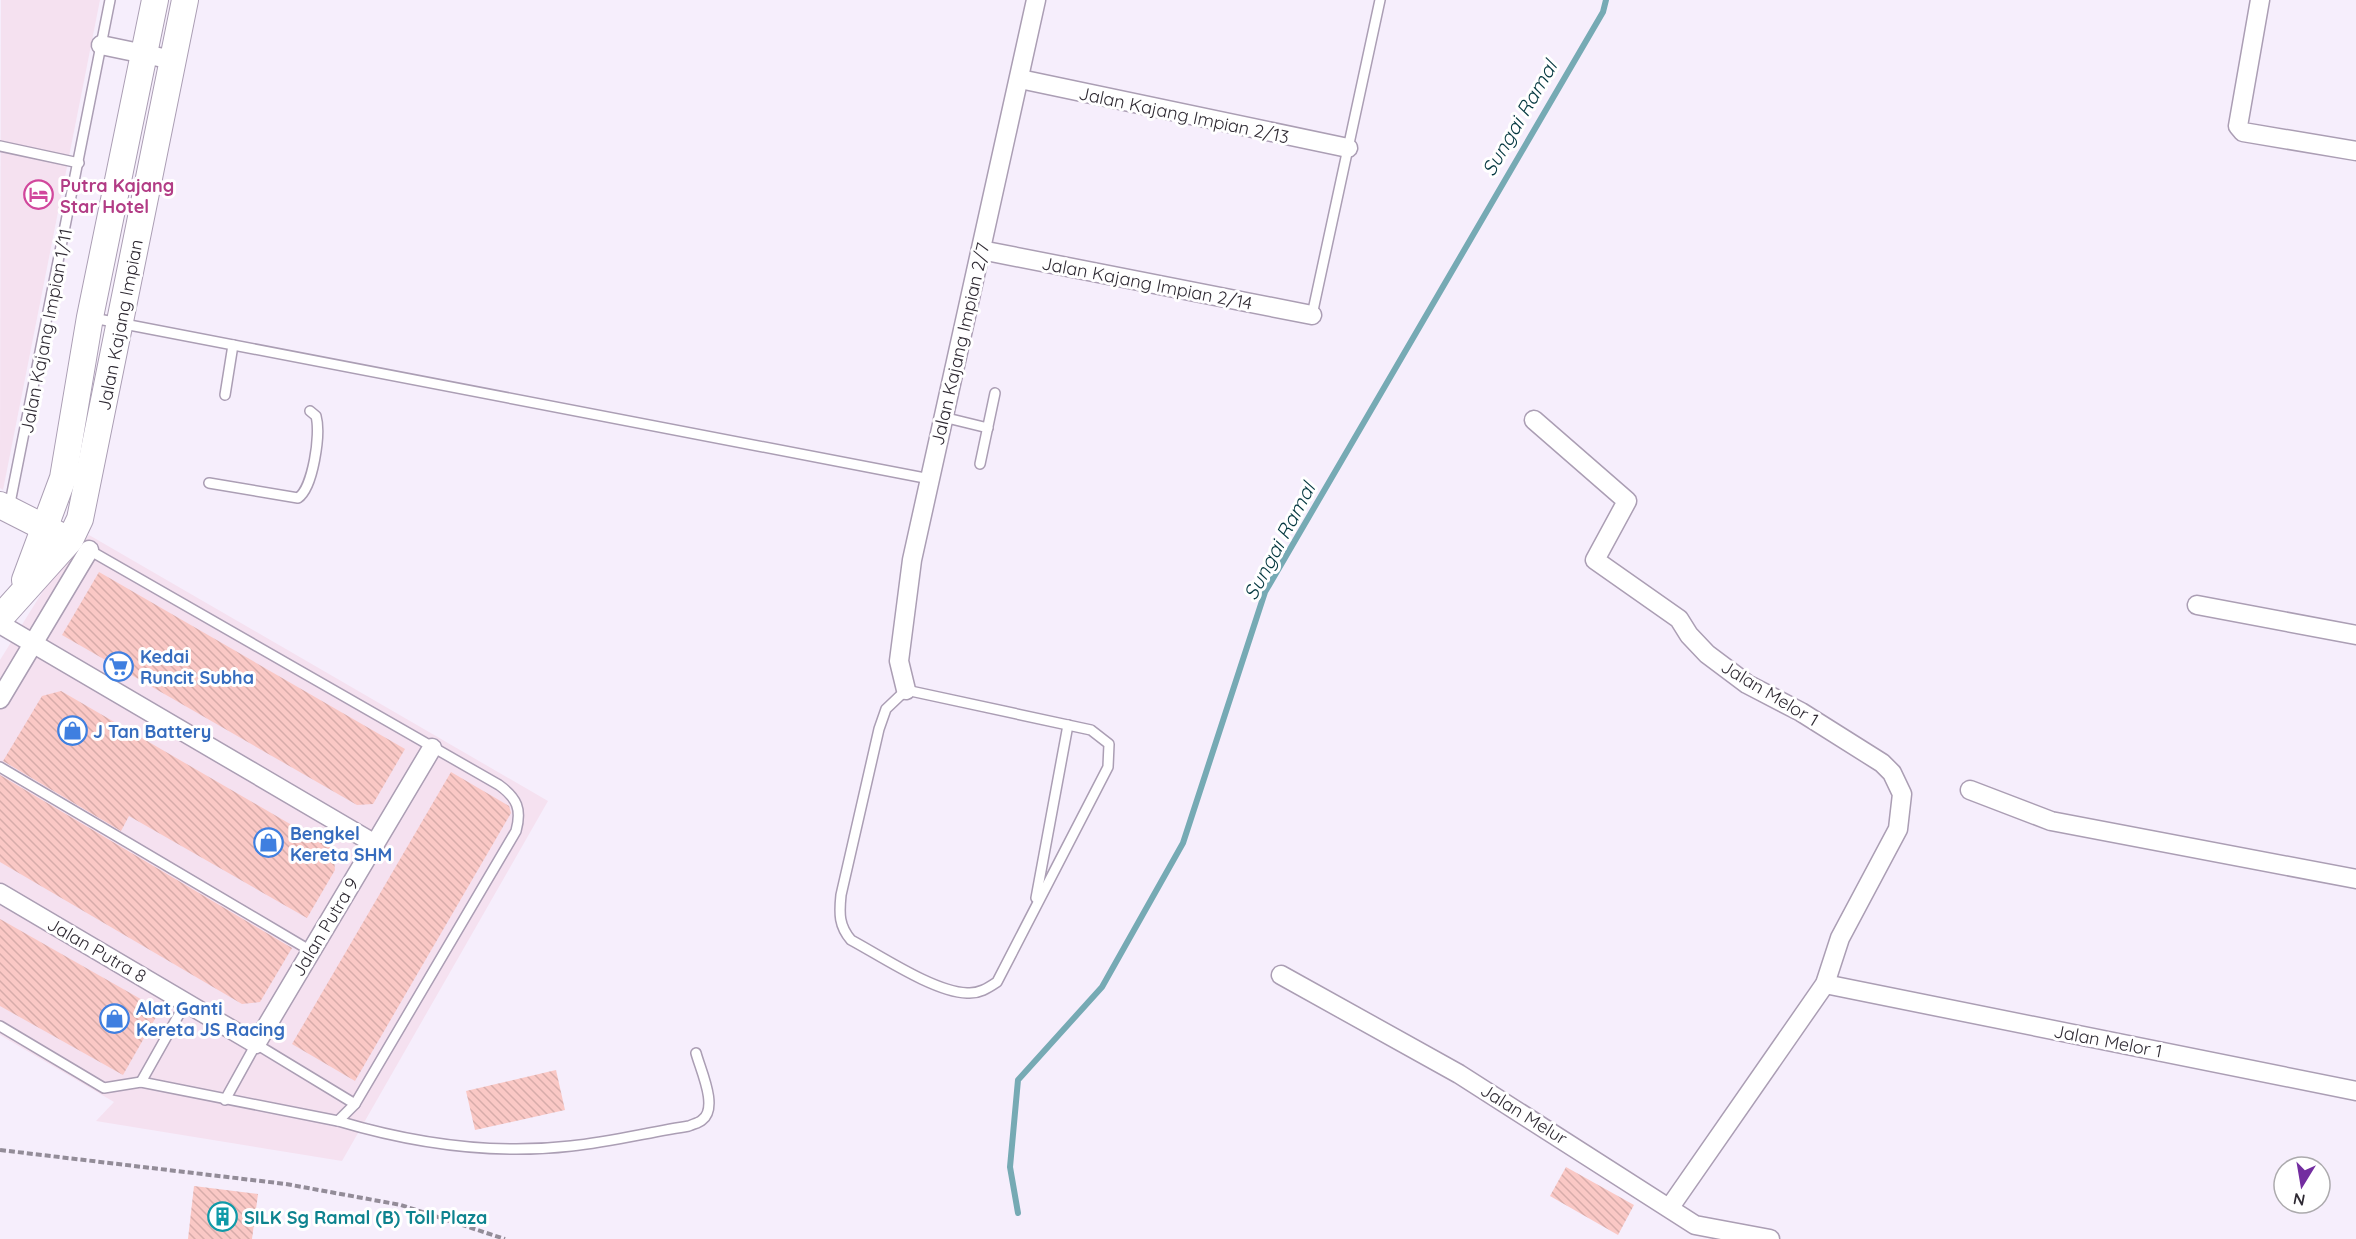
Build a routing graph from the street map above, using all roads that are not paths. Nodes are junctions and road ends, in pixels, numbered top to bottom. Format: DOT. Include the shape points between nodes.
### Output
graph roads {
  1 [pos="110,0"];
  2 [pos="155,0"];
  3 [pos="185,0"];
  4 [pos="1036,0"];
  5 [pos="1380,0"];
  6 [pos="2260,0"];
  7 [pos="101,45"];
  8 [pos="144,54"];
  9 [pos="173,60"];
  10 [pos="1020,79"];
  11 [pos="0,146"];
  12 [pos="1348,148"];
  13 [pos="2356,151"];
  14 [pos="79,163"];
  15 [pos="981,250"];
  16 [pos="1312,315"];
  17 [pos="90,317"];
  18 [pos="121,323"];
  19 [pos="234,345"];
  20 [pos="995,393"];
  21 [pos="225,395"];
  22 [pos="310,411"];
  23 [pos="943,417"];
  24 [pos="1534,420"];
  25 [pos="988,428"];
  26 [pos="980,464"];
  27 [pos="930,478"];
  28 [pos="209,483"];
  29 [pos="3,512"];
  30 [pos="60,543"];
  31 [pos="2198,604"];
  32 [pos="0,618"];
  33 [pos="0,624"];
  34 [pos="2356,635"];
  35 [pos="34,642"];
  36 [pos="906,690"];
  37 [pos="0,699"];
  38 [pos="1068,724"];
  39 [pos="432,748"];
  40 [pos="0,767"];
  41 [pos="1970,790"];
  42 [pos="375,844"];
  43 [pos="2356,879"];
  44 [pos="0,893"];
  45 [pos="1034,910"];
  46 [pos="311,951"];
  47 [pos="1281,975"];
  48 [pos="1825,984"];
  49 [pos="186,1002"];
  50 [pos="0,1026"];
  51 [pos="256,1044"];
  52 [pos="696,1053"];
  53 [pos="141,1082"];
  54 [pos="2356,1091"];
  55 [pos="225,1100"];
  56 [pos="355,1104"];
  57 [pos="338,1121"];
  58 [pos="1670,1207"];
  59 [pos="1770,1239"];
  1 -- 7 [label="lane, Jalan Kajang Impian 1/11"];
  2 -- 8 [label="street, Jalan Kajang Impian"];
  3 -- 9 [label="street, Jalan Kajang Impian"];
  4 -- 10 [label="street, Jalan Kajang Impian 2/7"];
  5 -- 12 [label="lane"];
  6 -- 13 [label="street" via="2238,126 2243,132"];
  7 -- 8 [label="street"];
  7 -- 14 [label="lane, Jalan Kajang Impian 1/11"];
  8 -- 9 [label="street"];
  8 -- 17 [label="street, Jalan Kajang Impian"];
  9 -- 18 [label="street, Jalan Kajang Impian"];
  10 -- 12 [label="street, Jalan Kajang Impian 2/13"];
  10 -- 15 [label="street, Jalan Kajang Impian 2/7"];
  11 -- 14 [label="lane"];
  12 -- 16 [label="lane"];
  14 -- 29 [label="lane, Jalan Kajang Impian 1/11" via="16,480"];
  15 -- 16 [label="street, Jalan Kajang Impian 2/14"];
  15 -- 23 [label="street, Jalan Kajang Impian 2/7"];
  17 -- 18 [label="lane"];
  17 -- 30 [label="street, Jalan Kajang Impian" via="63,478"];
  18 -- 19 [label="lane"];
  18 -- 30 [label="street, Jalan Kajang Impian" via="80,519"];
  19 -- 21 [label="lane"];
  19 -- 27 [label="lane"];
  20 -- 25 [label="lane"];
  22 -- 28 [label="lane" via="316,416 318,434 308,487 298,498"];
  23 -- 25 [label="lane"];
  23 -- 27 [label="street, Jalan Kajang Impian 2/7"];
  24 -- 48 [label="street, Jalan Melor 1" via="1628,501 1595,560 1679,619 1707,654 1747,684 1839,736 1882,764 1898,782 1902,806 1898,829 1840,938"];
  25 -- 26 [label="lane"];
  27 -- 36 [label="street, Jalan Kajang Impian 2/7" via="912,560 899,661"];
  29 -- 30 [label="street"];
  30 -- 32 [label="street, Jalan Kajang Impian"];
  30 -- 35 [label="street"];
  30 -- 39 [label="lane"];
  31 -- 34 [label="street"];
  33 -- 35 [label="street"];
  35 -- 37 [label="street"];
  35 -- 42 [label="street"];
  36 -- 38 [label="lane"];
  36 -- 45 [label="lane" via="886,709 879,729 841,895 842,929 851,940 947,990 969,993 985,990 997,982"];
  38 -- 45 [label="lane"];
  38 -- 45 [label="lane" via="1091,730 1109,744 1108,768"];
  39 -- 42 [label="street, Jalan Putra 9"];
  39 -- 56 [label="lane" via="511,794 519,805 520,817 516,831"];
  40 -- 46 [label="lane"];
  41 -- 43 [label="street" via="2051,821"];
  42 -- 46 [label="street, Jalan Putra 9"];
  44 -- 49 [label="street, Jalan Putra 8"];
  46 -- 51 [label="street, Jalan Putra 9"];
  47 -- 58 [label="street, Jalan Melur" via="1459,1074"];
  48 -- 54 [label="street, Jalan Melor 1"];
  48 -- 58 [label="street, Jalan Melor 1"];
  49 -- 51 [label="street, Jalan Putra 8"];
  49 -- 53 [label="lane"];
  50 -- 53 [label="lane" via="104,1088"];
  51 -- 55 [label="lane"];
  51 -- 56 [label="lane"];
  52 -- 57 [label="lane" via="709,1110 703,1120 689,1126 570,1146 513,1149 384,1135"];
  53 -- 55 [label="lane"];
  55 -- 57 [label="lane"];
  56 -- 57 [label="lane"];
  58 -- 59 [label="street, Jalan Melur" via="1695,1225"];
}
